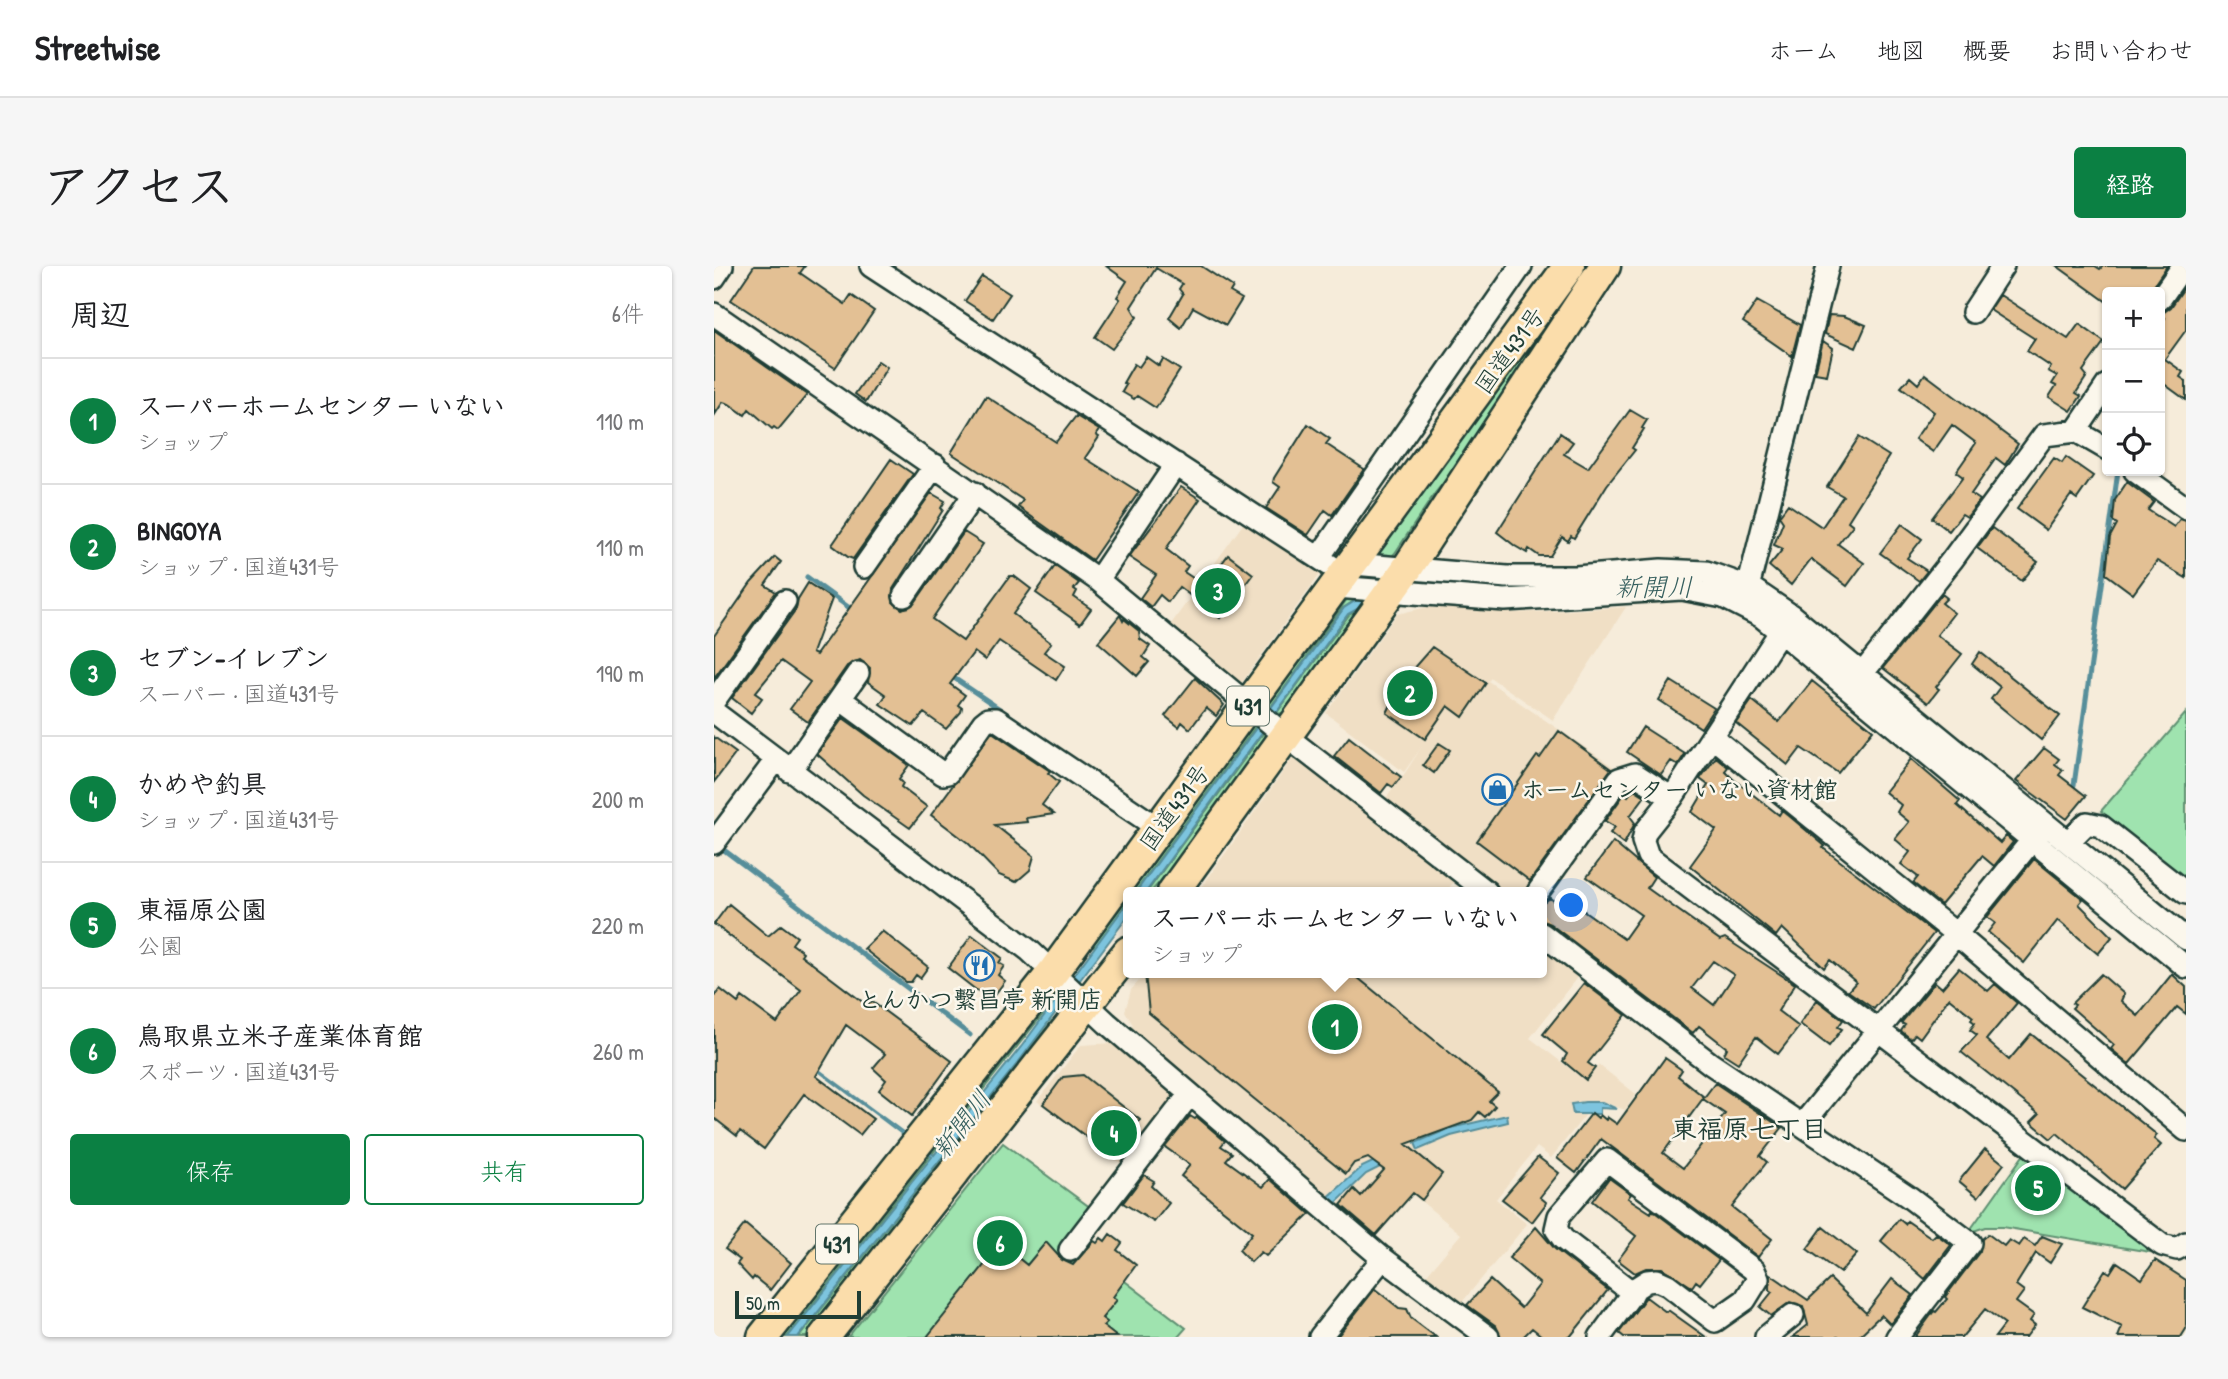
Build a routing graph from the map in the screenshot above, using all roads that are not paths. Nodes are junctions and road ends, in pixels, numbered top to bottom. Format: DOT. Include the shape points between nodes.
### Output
graph roads {
  1 [pos="722,266"];
  2 [pos="871,266"];
  3 [pos="1521,266"];
  4 [pos="1569,266"];
  5 [pos="1605,266"];
  6 [pos="1828,266"];
  7 [pos="2003,266"];
  8 [pos="2183,266"];
  9 [pos="714,278"];
  10 [pos="2165,292"];
  11 [pos="1973,312"];
  12 [pos="714,314"];
  13 [pos="2102,392"];
  14 [pos="2076,431"];
  15 [pos="2102,446"];
  16 [pos="1176,464"];
  17 [pos="935,465"];
  18 [pos="2142,476"];
  19 [pos="975,493"];
  20 [pos="2186,508"];
  21 [pos="1320,556"];
  22 [pos="864,568"];
  23 [pos="1098,580"];
  24 [pos="1372,583"];
  25 [pos="1577,587"];
  26 [pos="905,596"];
  27 [pos="1747,597"];
  28 [pos="785,601"];
  29 [pos="1780,632"];
  30 [pos="858,673"];
  31 [pos="1862,674"];
  32 [pos="840,699"];
  33 [pos="714,701"];
  34 [pos="1251,706"];
  35 [pos="714,712"];
  36 [pos="1286,736"];
  37 [pos="1712,737"];
  38 [pos="783,765"];
  39 [pos="1672,797"];
  40 [pos="1158,828"];
  41 [pos="2040,831"];
  42 [pos="2069,841"];
  43 [pos="714,843"];
  44 [pos="1177,887"];
  45 [pos="1481,887"];
  46 [pos="1542,887"];
  47 [pos="2186,893"];
  48 [pos="1956,934"];
  49 [pos="1547,938"];
  50 [pos="2186,939"];
  51 [pos="1123,959"];
  52 [pos="2186,967"];
  53 [pos="1056,976"];
  54 [pos="1085,1001"];
  55 [pos="1880,1029"];
  56 [pos="1190,1094"];
  57 [pos="1803,1124"];
  58 [pos="2186,1130"];
  59 [pos="2186,1243"];
  60 [pos="1070,1250"];
  61 [pos="1383,1258"];
  62 [pos="1633,1293"];
  63 [pos="1793,1315"];
  64 [pos="763,1337"];
  65 [pos="824,1337"];
  66 [pos="1320,1337"];
  67 [pos="1488,1337"];
  68 [pos="1600,1337"];
  69 [pos="1766,1337"];
  70 [pos="1897,1337"];
  1 -- 9 [label="street"];
  2 -- 16 [label="street"];
  3 -- 21 [label="street"];
  4 -- 24 [label="highway, 国道431号 / 431"];
  5 -- 24 [label="highway, 国道431号 / 431"];
  6 -- 27 [label="street"];
  7 -- 11 [label="street"];
  8 -- 10 [label="street"];
  12 -- 17 [label="street"];
  13 -- 14 [label="street"];
  14 -- 15 [label="street"];
  14 -- 31 [label="street" via="2044,435"];
  16 -- 21 [label="street"];
  16 -- 23 [label="street"];
  17 -- 19 [label="street"];
  17 -- 22 [label="street"];
  18 -- 20 [label="street"];
  19 -- 23 [label="street"];
  19 -- 26 [label="street"];
  21 -- 24 [label="street"];
  23 -- 34 [label="street"];
  24 -- 25 [label="street" via="1507,577"];
  24 -- 25 [label="street" via="1428,595 1505,600"];
  24 -- 34 [label="highway, 国道431号 / 431"];
  24 -- 36 [label="highway, 国道431号 / 431"];
  25 -- 27 [label="street" via="1682,569 1706,572"];
  27 -- 29 [label="street"];
  27 -- 31 [label="street" via="1770,599"];
  28 -- 33 [label="street"];
  29 -- 37 [label="street"];
  29 -- 41 [label="street"];
  30 -- 32 [label="street"];
  31 -- 41 [label="street"];
  32 -- 38 [label="street"];
  32 -- 40 [label="street" via="943,774 984,723 996,719"];
  34 -- 36 [label="street"];
  34 -- 40 [label="highway, 国道431号 / 431"];
  35 -- 38 [label="street"];
  36 -- 44 [label="highway, 国道431号 / 431"];
  36 -- 45 [label="street"];
  37 -- 39 [label="street"];
  37 -- 48 [label="street"];
  38 -- 43 [label="street"];
  38 -- 53 [label="street" via="1030,951"];
  39 -- 46 [label="street" via="1635,774 1619,779"];
  39 -- 55 [label="street" via="1645,832 1648,856"];
  40 -- 53 [label="highway, 国道431号 / 431"];
  41 -- 42 [label="street"];
  41 -- 48 [label="street"];
  41 -- 52 [label="street"];
  42 -- 47 [label="street" via="2087,823 2101,826"];
  42 -- 50 [label="street"];
  48 -- 55 [label="street"];
  48 -- 58 [label="street"];
  49 -- 57 [label="street" via="1711,1064"];
  51 -- 54 [label="highway, 431"];
  53 -- 54 [label="street"];
  53 -- 64 [label="highway, 国道431号 / 431"];
  54 -- 56 [label="street"];
  54 -- 65 [label="highway, 431"];
  55 -- 57 [label="street"];
  55 -- 59 [label="street" via="2162,1245 2177,1249"];
  56 -- 60 [label="street"];
  56 -- 61 [label="street"];
  57 -- 70 [label="street" via="1970,1243"];
  61 -- 66 [label="street"];
  61 -- 67 [label="street"];
  62 -- 62 [label="street" via="1556,1229 1559,1216 1607,1160 1754,1270 1758,1279 1745,1300 1715,1321 1657,1280 1641,1283"];
  62 -- 68 [label="street"];
  63 -- 69 [label="street"];
}
